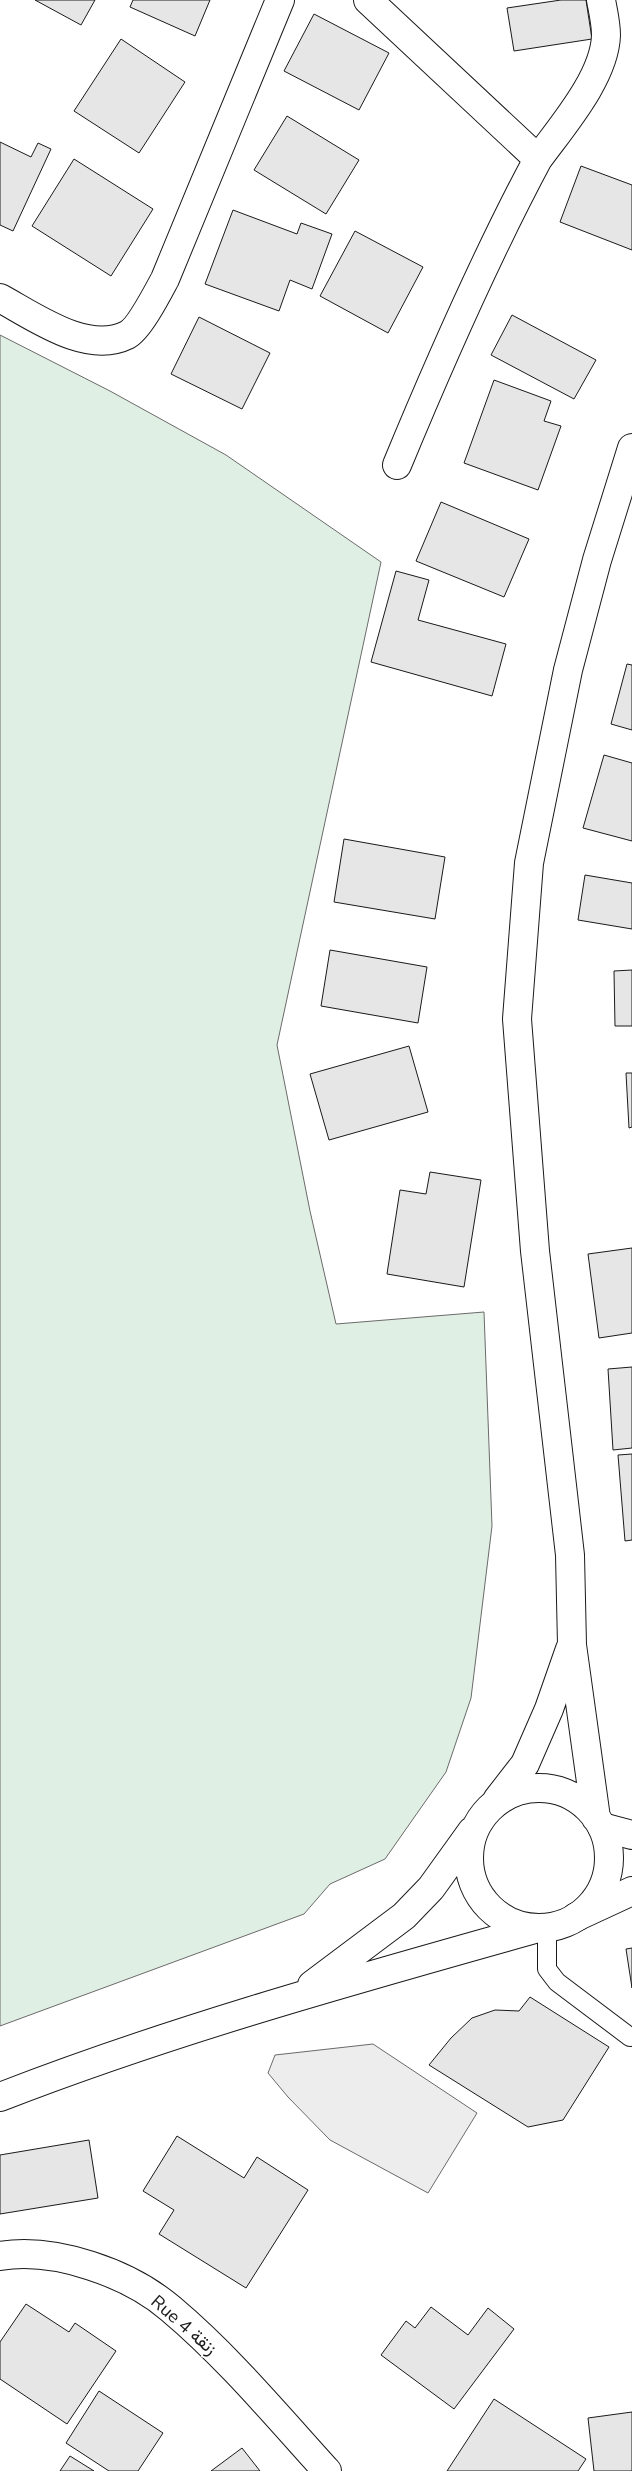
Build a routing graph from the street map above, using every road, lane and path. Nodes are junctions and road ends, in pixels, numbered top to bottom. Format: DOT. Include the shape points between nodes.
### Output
graph roads {
  1 [pos="280,0"];
  2 [pos="368,0"];
  3 [pos="601,0"];
  4 [pos="538,159"];
  5 [pos="0,298"];
  6 [pos="632,448"];
  7 [pos="397,465"];
  8 [pos="572,1645"];
  9 [pos="487,1812"];
  10 [pos="599,1822"];
  11 [pos="632,1835"];
  12 [pos="632,1891"];
  13 [pos="576,1917"];
  14 [pos="542,1928"];
  15 [pos="299,1995"];
  16 [pos="630,2037"];
  17 [pos="0,2097"];
  18 [pos="0,2256"];
  19 [pos="327,2471"];
  1 -- 5 [label="main road" via="165,279 149,309 128,335 100,343 59,330"];
  2 -- 4 [label="main road"];
  3 -- 4 [label="main road" via="606,35 601,58 577,104"];
  4 -- 7 [label="main road" via="506,218 452,334"];
  6 -- 8 [label="main road" via="597,560 568,670 534,834 517,1019 535,1251 570,1555"];
  8 -- 9 [label="main road" via="525,1764"];
  8 -- 10 [label="main road"];
  9 -- 10 [label="main road" via="515,1792 537,1787 559,1791 580,1801"];
  9 -- 14 [label="main road" via="471,1840 469,1861 473,1882 483,1900 505,1918 517,1924"];
  9 -- 15 [label="main road" via="431,1888 404,1916"];
  10 -- 11 [label="main road"];
  10 -- 13 [label="main road" via="608,1846 609,1867 592,1904"];
  12 -- 13 [label="main road"];
  13 -- 14 [label="main road"];
  14 -- 15 [label="main road"];
  14 -- 16 [label="lane" via="546,1969 556,1982"];
  15 -- 17 [label="main road"];
  18 -- 19 [label="main road, Rue 4 زنقة" via="47,2256 88,2265 131,2283 170,2308 218,2354"];
}
